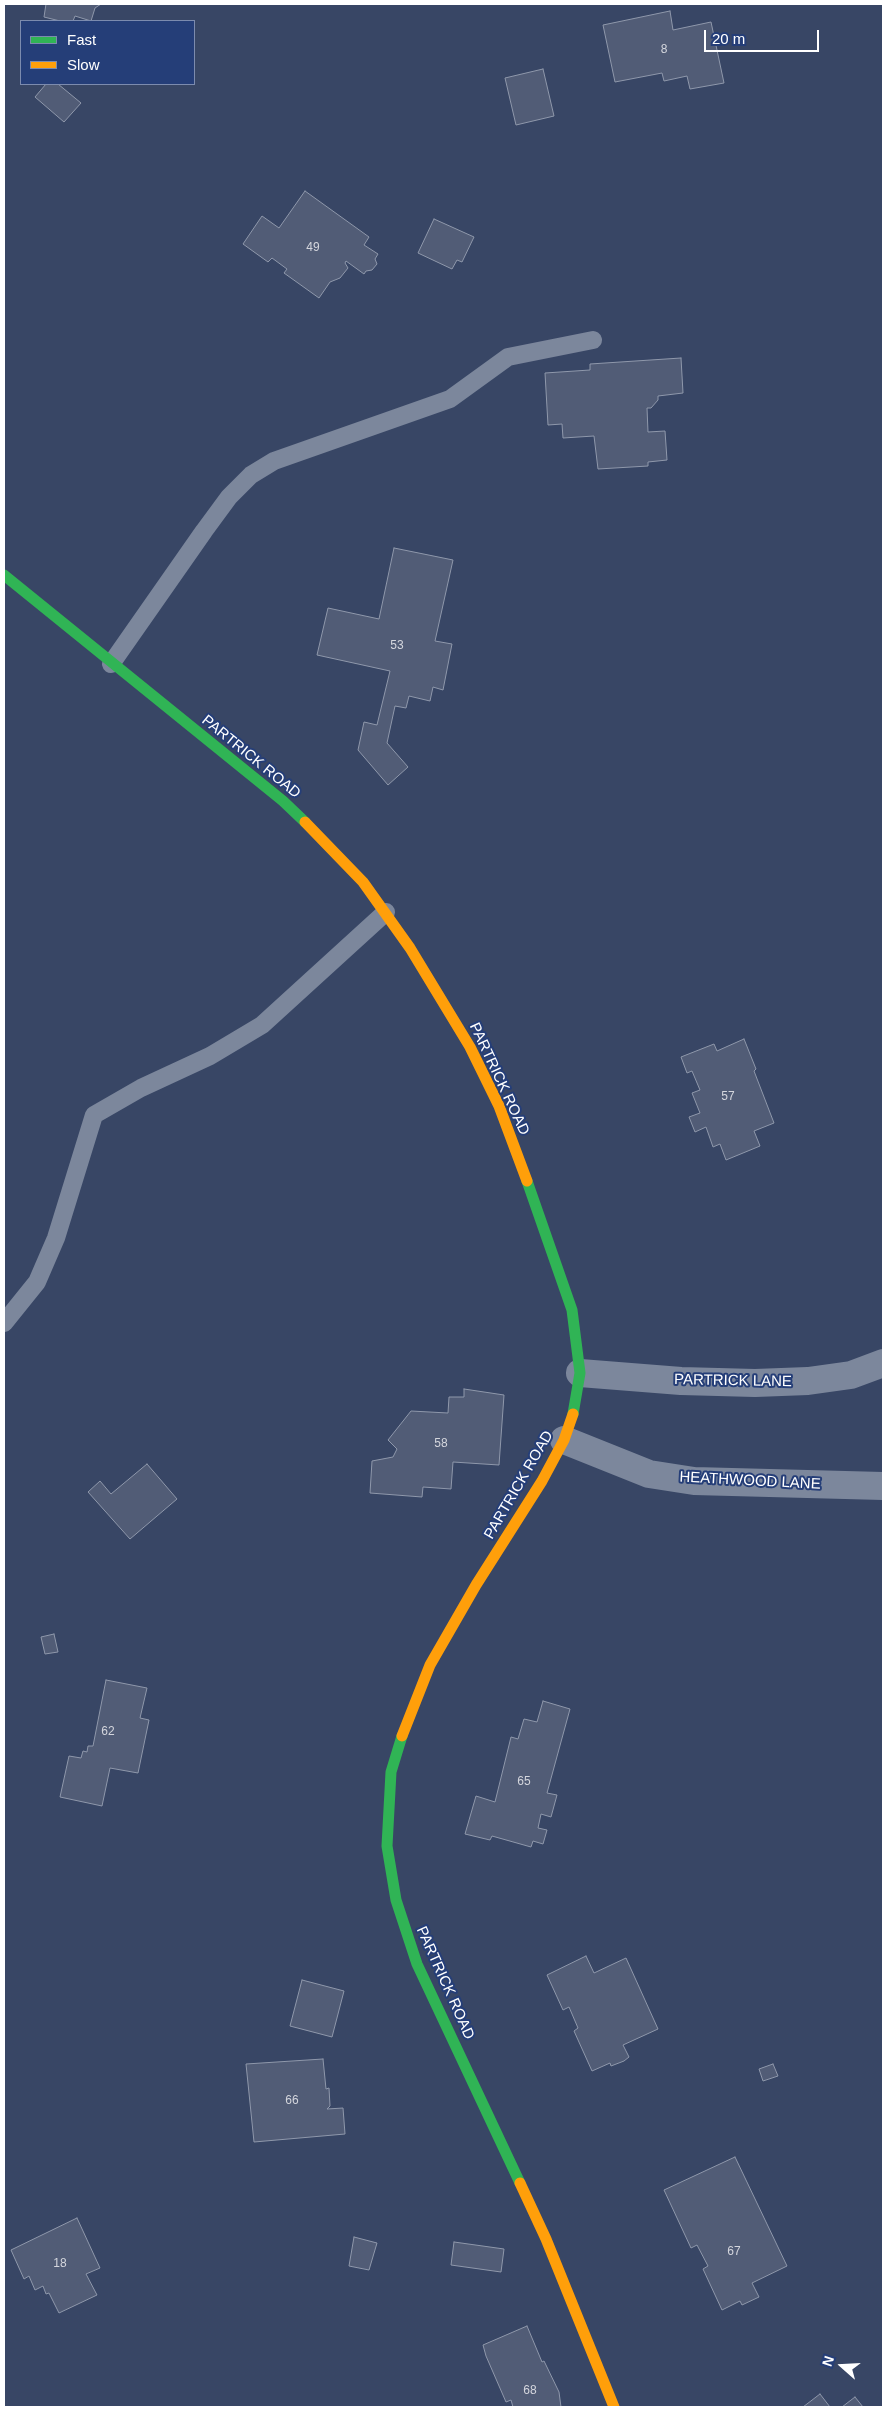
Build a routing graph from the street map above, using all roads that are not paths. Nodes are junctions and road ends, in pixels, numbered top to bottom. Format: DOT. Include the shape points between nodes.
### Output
graph roads {
  1 [pos="593,340"];
  2 [pos="4,575"];
  3 [pos="111,664"];
  4 [pos="386,912"];
  5 [pos="4,1323"];
  6 [pos="883,1363"];
  7 [pos="580,1373"];
  8 [pos="564,1440"];
  9 [pos="883,1486"];
  10 [pos="614,2407"];
  1 -- 3 [label="lane" via="508,357 450,399 274,461 251,476 229,497"];
  2 -- 3 [label="street, PARTRICK ROAD"];
  3 -- 4 [label="street, PARTRICK ROAD" via="283,801 338,854"];
  4 -- 5 [label="lane" via="262,1025 210,1056 141,1088 94,1115 56,1238 37,1282"];
  4 -- 7 [label="street, PARTRICK ROAD" via="470,1047 499,1106 540,1213 572,1310"];
  6 -- 7 [label="street, PARTRICK LANE" via="851,1375 755,1383"];
  7 -- 8 [label="street, PARTRICK ROAD" via="572,1419"];
  8 -- 9 [label="street, HEATHWOOD LANE" via="649,1474 694,1481"];
  8 -- 10 [label="street, PARTRICK ROAD" via="444,1638 427,1672 391,1772 387,1846 396,1900 417,1964 546,2239"];
}
